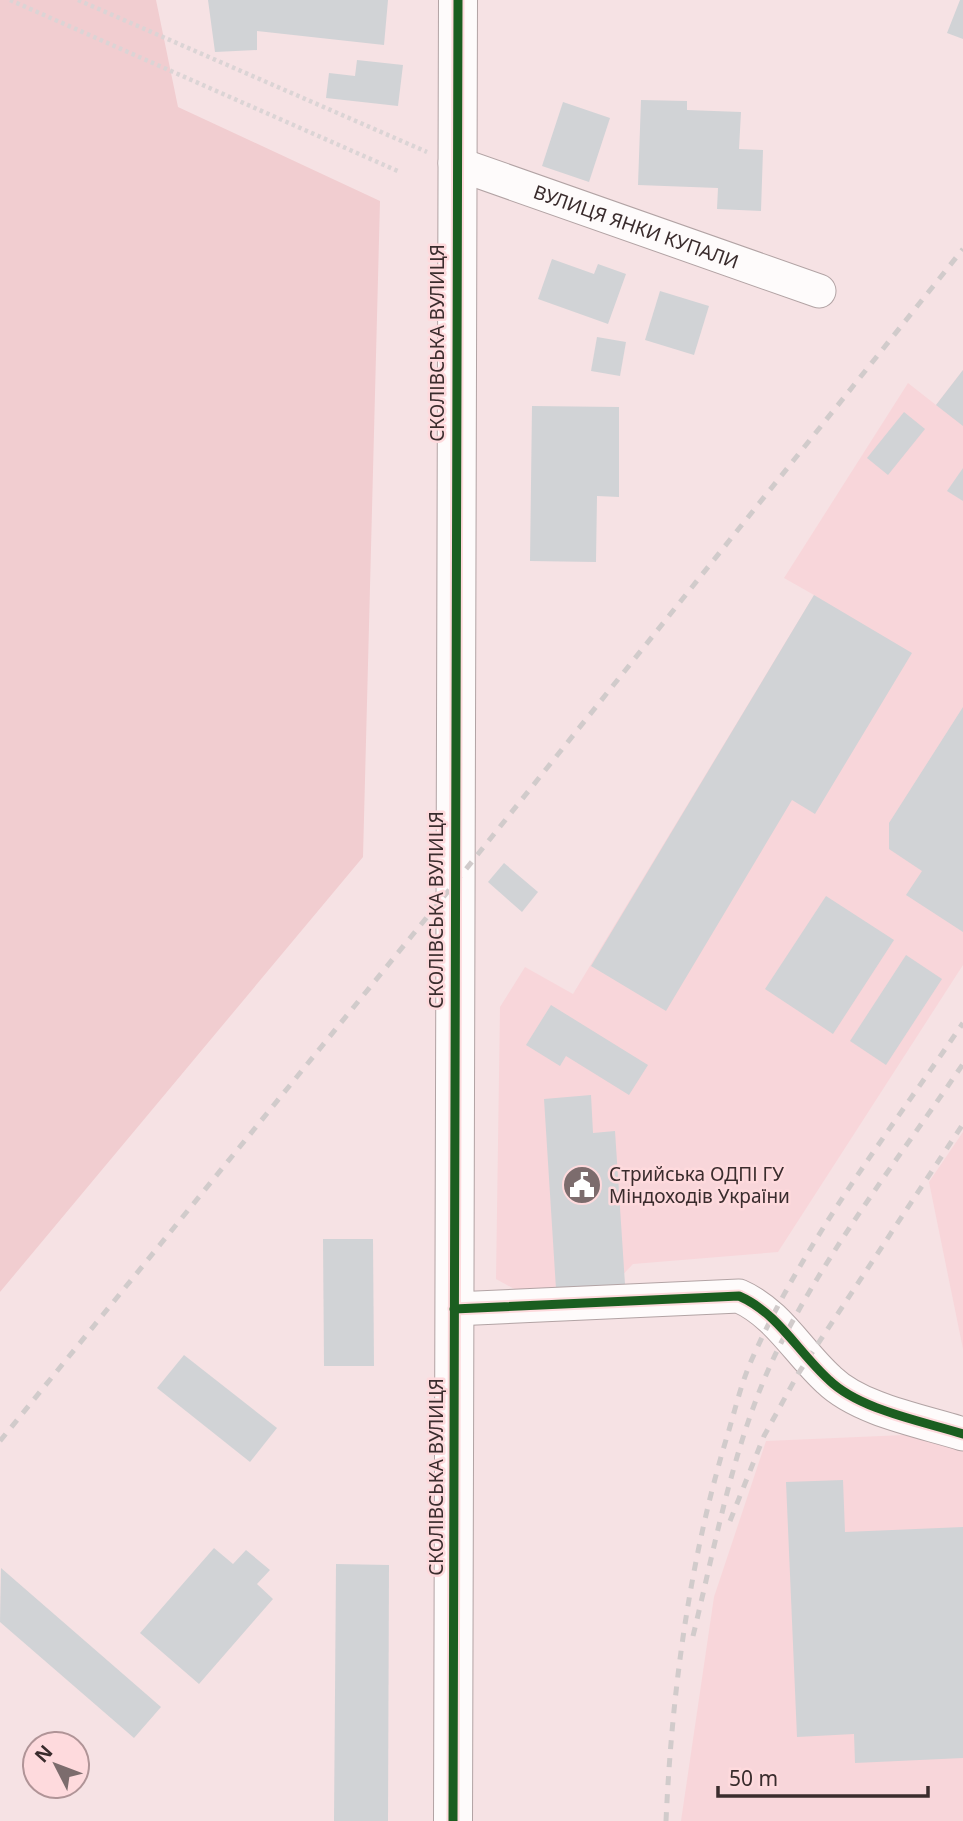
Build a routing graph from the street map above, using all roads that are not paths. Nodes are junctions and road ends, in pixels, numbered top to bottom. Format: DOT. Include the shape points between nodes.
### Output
graph roads {
  1 [pos="458,0"];
  2 [pos="455,163"];
  3 [pos="819,291"];
  4 [pos="454,1309"];
  5 [pos="963,1434"];
  6 [pos="453,1821"];
  1 -- 2 [label="street, СКОЛІВСЬКА ВУЛИЦЯ"];
  2 -- 3 [label="street, ВУЛИЦЯ ЯНКИ КУПАЛИ"];
  2 -- 4 [label="street, СКОЛІВСЬКА ВУЛИЦЯ"];
  4 -- 5 [label="street" via="739,1296 760,1306 830,1381 856,1399"];
  4 -- 6 [label="street, СКОЛІВСЬКА ВУЛИЦЯ"];
}
